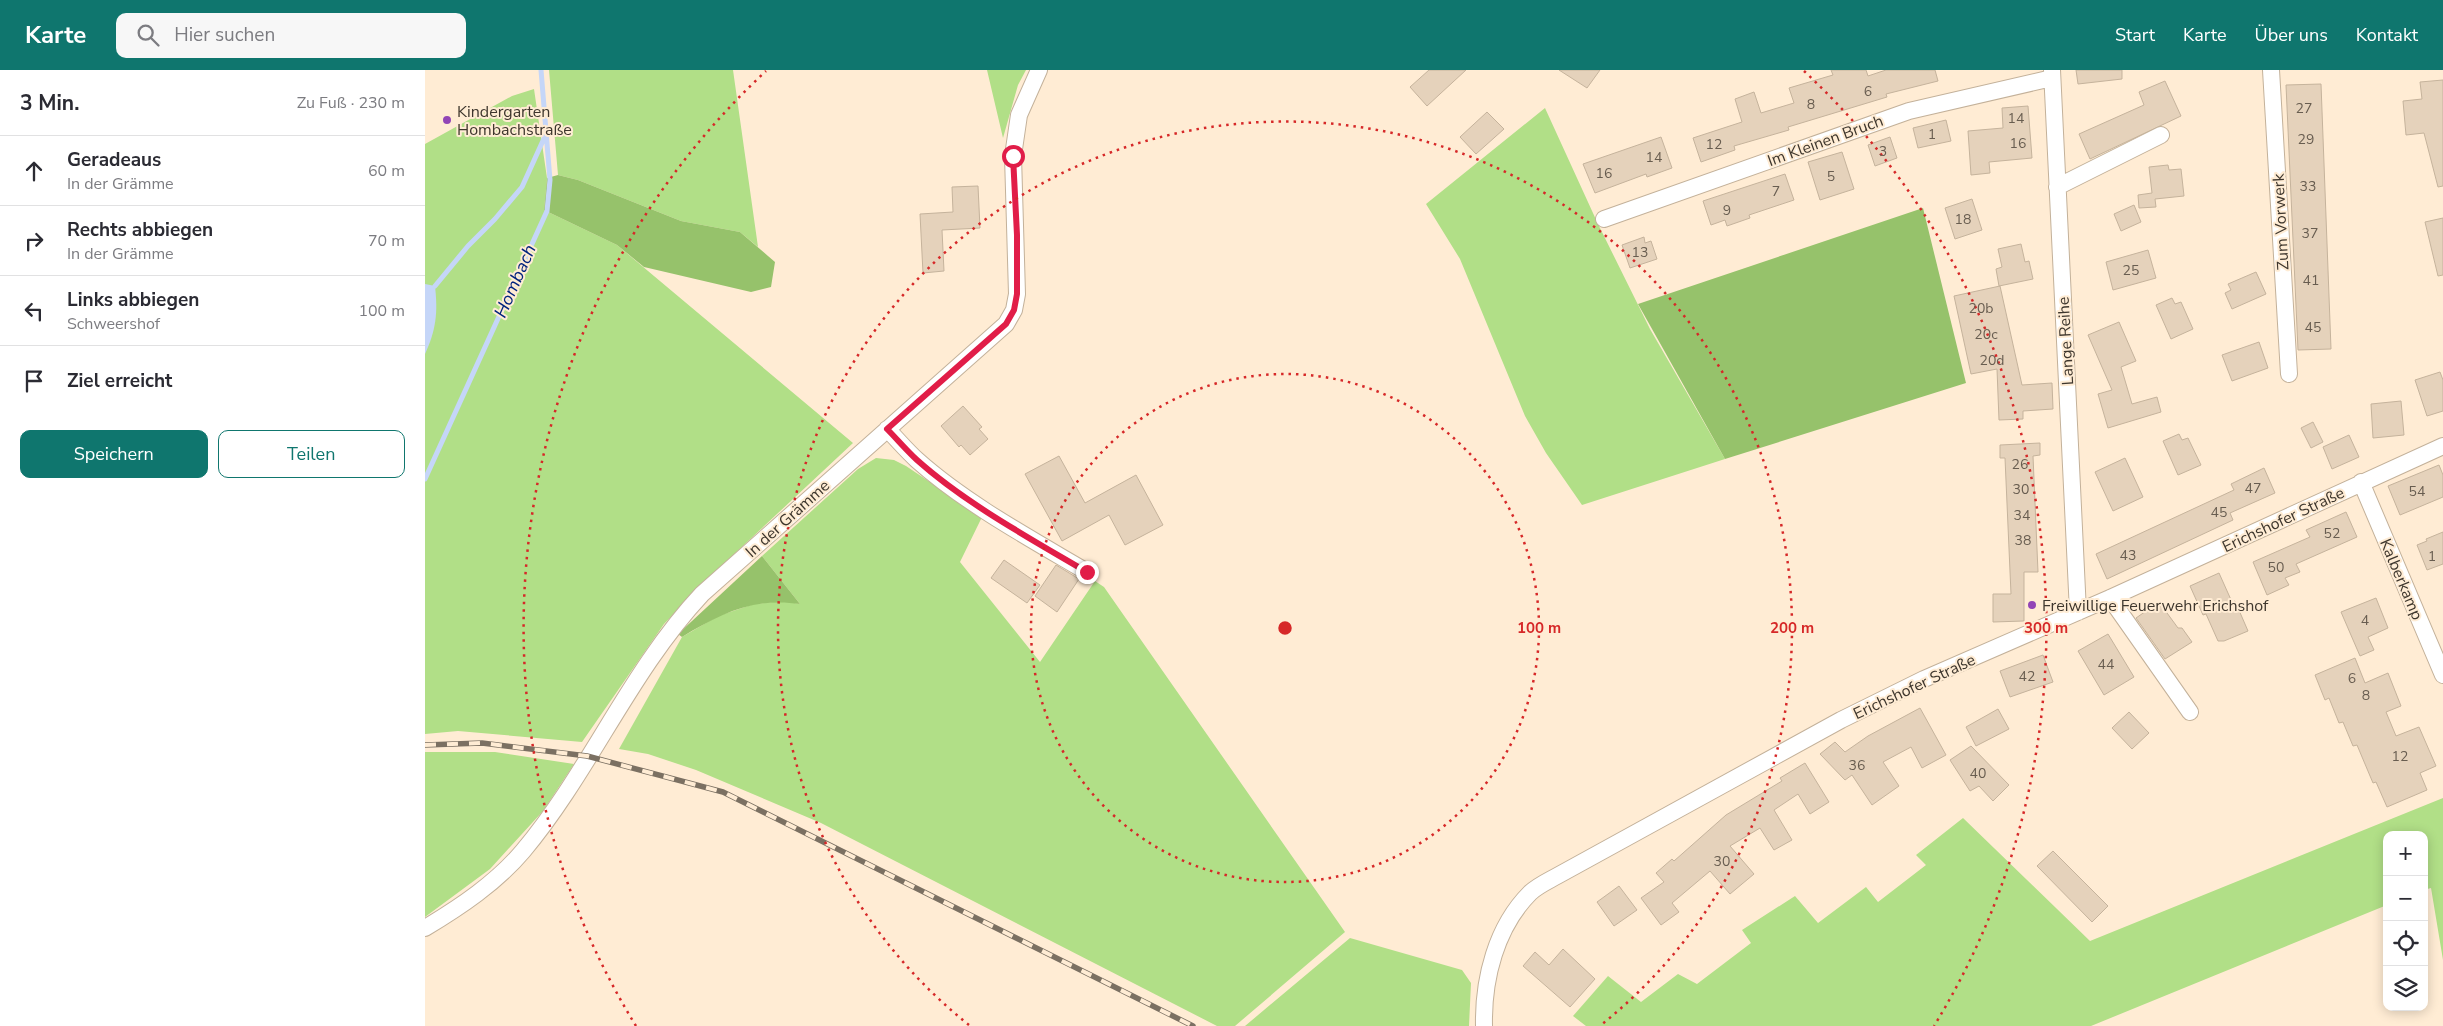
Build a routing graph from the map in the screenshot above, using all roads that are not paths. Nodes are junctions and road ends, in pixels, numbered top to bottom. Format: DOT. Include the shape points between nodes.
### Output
graph roads {
  1 [pos="1039,70"];
  2 [pos="2271,70"];
  3 [pos="2052,74"];
  4 [pos="2161,135"];
  5 [pos="2057,186"];
  6 [pos="1603,219"];
  7 [pos="2289,374"];
  8 [pos="887,429"];
  9 [pos="2443,446"];
  10 [pos="2361,482"];
  11 [pos="1087,572"];
  12 [pos="2111,598"];
  13 [pos="2078,612"];
  14 [pos="2443,675"];
  15 [pos="2190,712"];
  16 [pos="425,928"];
  17 [pos="1484,1026"];
  1 -- 8 [label="street, In der Grämme" via="1019,115 1013,156 1017,235 1014,310 1006,324"];
  2 -- 7 [label="street, Zum Vorwerk"];
  3 -- 5 [label="street, Lange Reihe"];
  3 -- 6 [label="street, Im Kleinen Bruch" via="1909,110"];
  4 -- 5 [label="street"];
  5 -- 13 [label="street, Lange Reihe"];
  8 -- 11 [label="street" via="917,460 950,486"];
  8 -- 16 [label="street, In der Grämme" via="702,594 661,642 559,803 522,852 485,887"];
  9 -- 10 [label="street, Erichshofer Straße"];
  10 -- 12 [label="street, Erichshofer Straße"];
  10 -- 14 [label="street, Kalberkamp"];
  12 -- 13 [label="street, Erichshofer Straße"];
  12 -- 15 [label="street"];
  13 -- 17 [label="street, Erichshofer Straße" via="1924,679 1841,720 1531,892 1511,918 1495,954 1488,976"];
}
